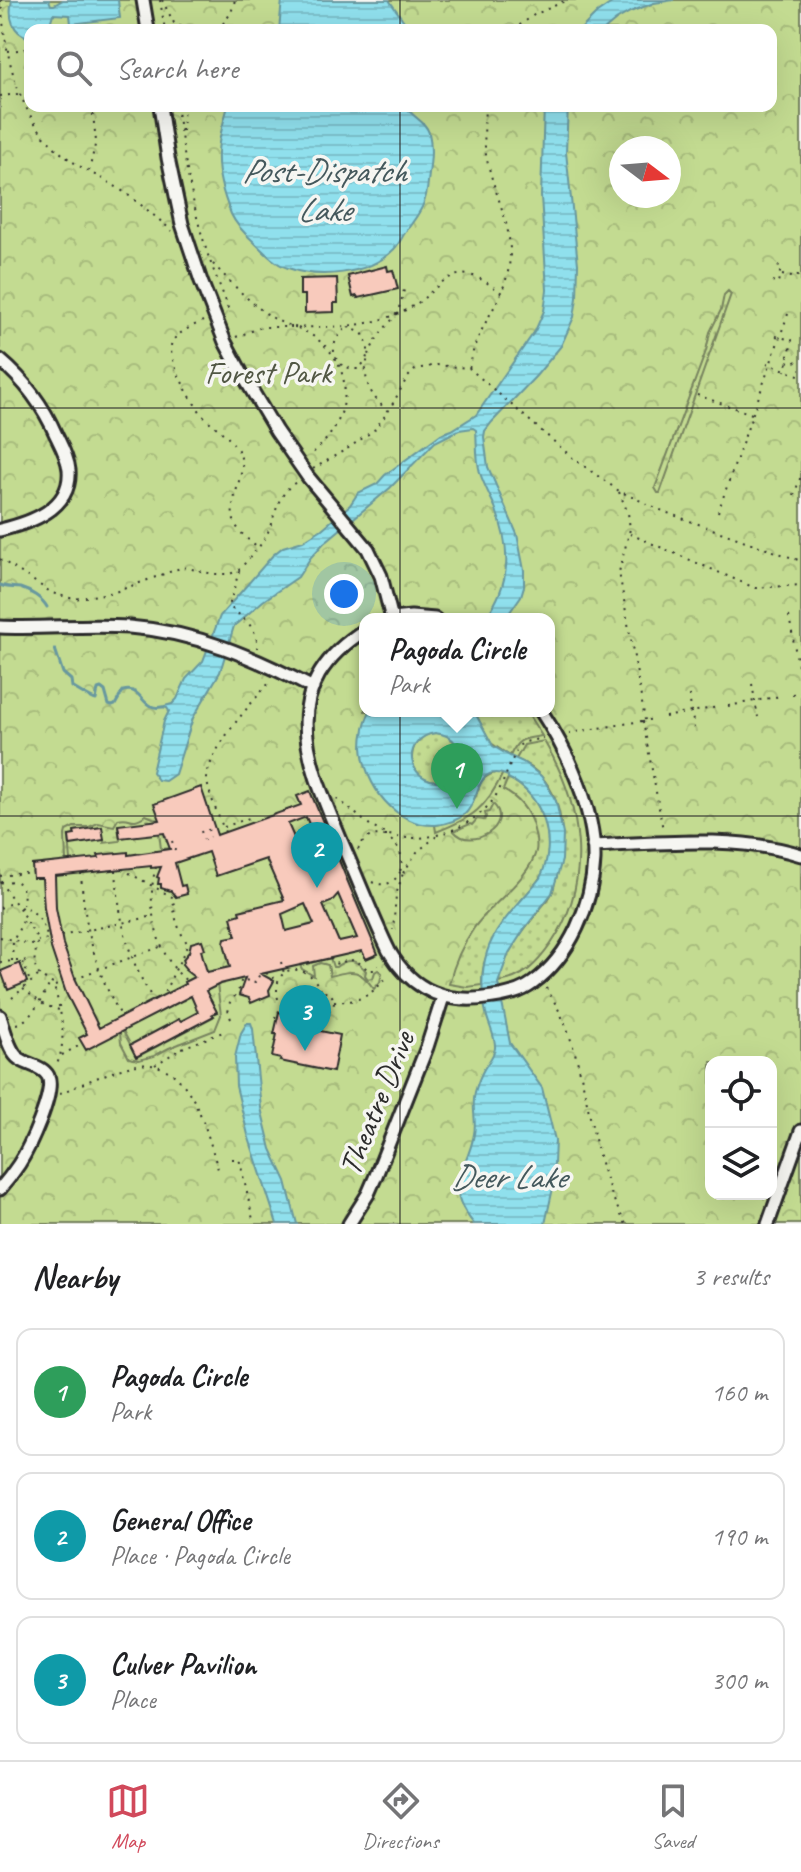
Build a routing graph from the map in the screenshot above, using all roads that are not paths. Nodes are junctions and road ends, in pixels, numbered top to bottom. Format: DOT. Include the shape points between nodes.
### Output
graph roads {
  1 [pos="143,0"];
  2 [pos="147,24"];
  3 [pos="161,112"];
  4 [pos="0,360"];
  5 [pos="0,530"];
  6 [pos="390,613"];
  7 [pos="0,627"];
  8 [pos="359,634"];
  9 [pos="313,688"];
  10 [pos="545,717"];
  11 [pos="593,846"];
  12 [pos="801,855"];
  13 [pos="443,997"];
  14 [pos="0,1016"];
  15 [pos="801,1131"];
  16 [pos="0,1189"];
  17 [pos="349,1224"];
  18 [pos="768,1224"];
  1 -- 2 [label="street"];
  3 -- 6 [label="street" via="182,224 225,342 276,431 375,561"];
  4 -- 5 [label="street" via="40,403 69,471 67,487 53,508"];
  7 -- 9 [label="street" via="131,627 180,634 264,662"];
  8 -- 9 [label="street" via="334,657"];
  9 -- 13 [label="street" via="305,736 325,802 395,961 418,984"];
  10 -- 11 [label="street" via="580,788"];
  11 -- 12 [label="street" via="709,843"];
  11 -- 13 [label="street" via="588,893 573,935 539,978 506,995 477,1000"];
  13 -- 17 [label="street, Theatre Drive" via="375,1178"];
  14 -- 16 [label="street" via="16,1056 49,1078 30,1146"];
  15 -- 18 [label="street"];
}
